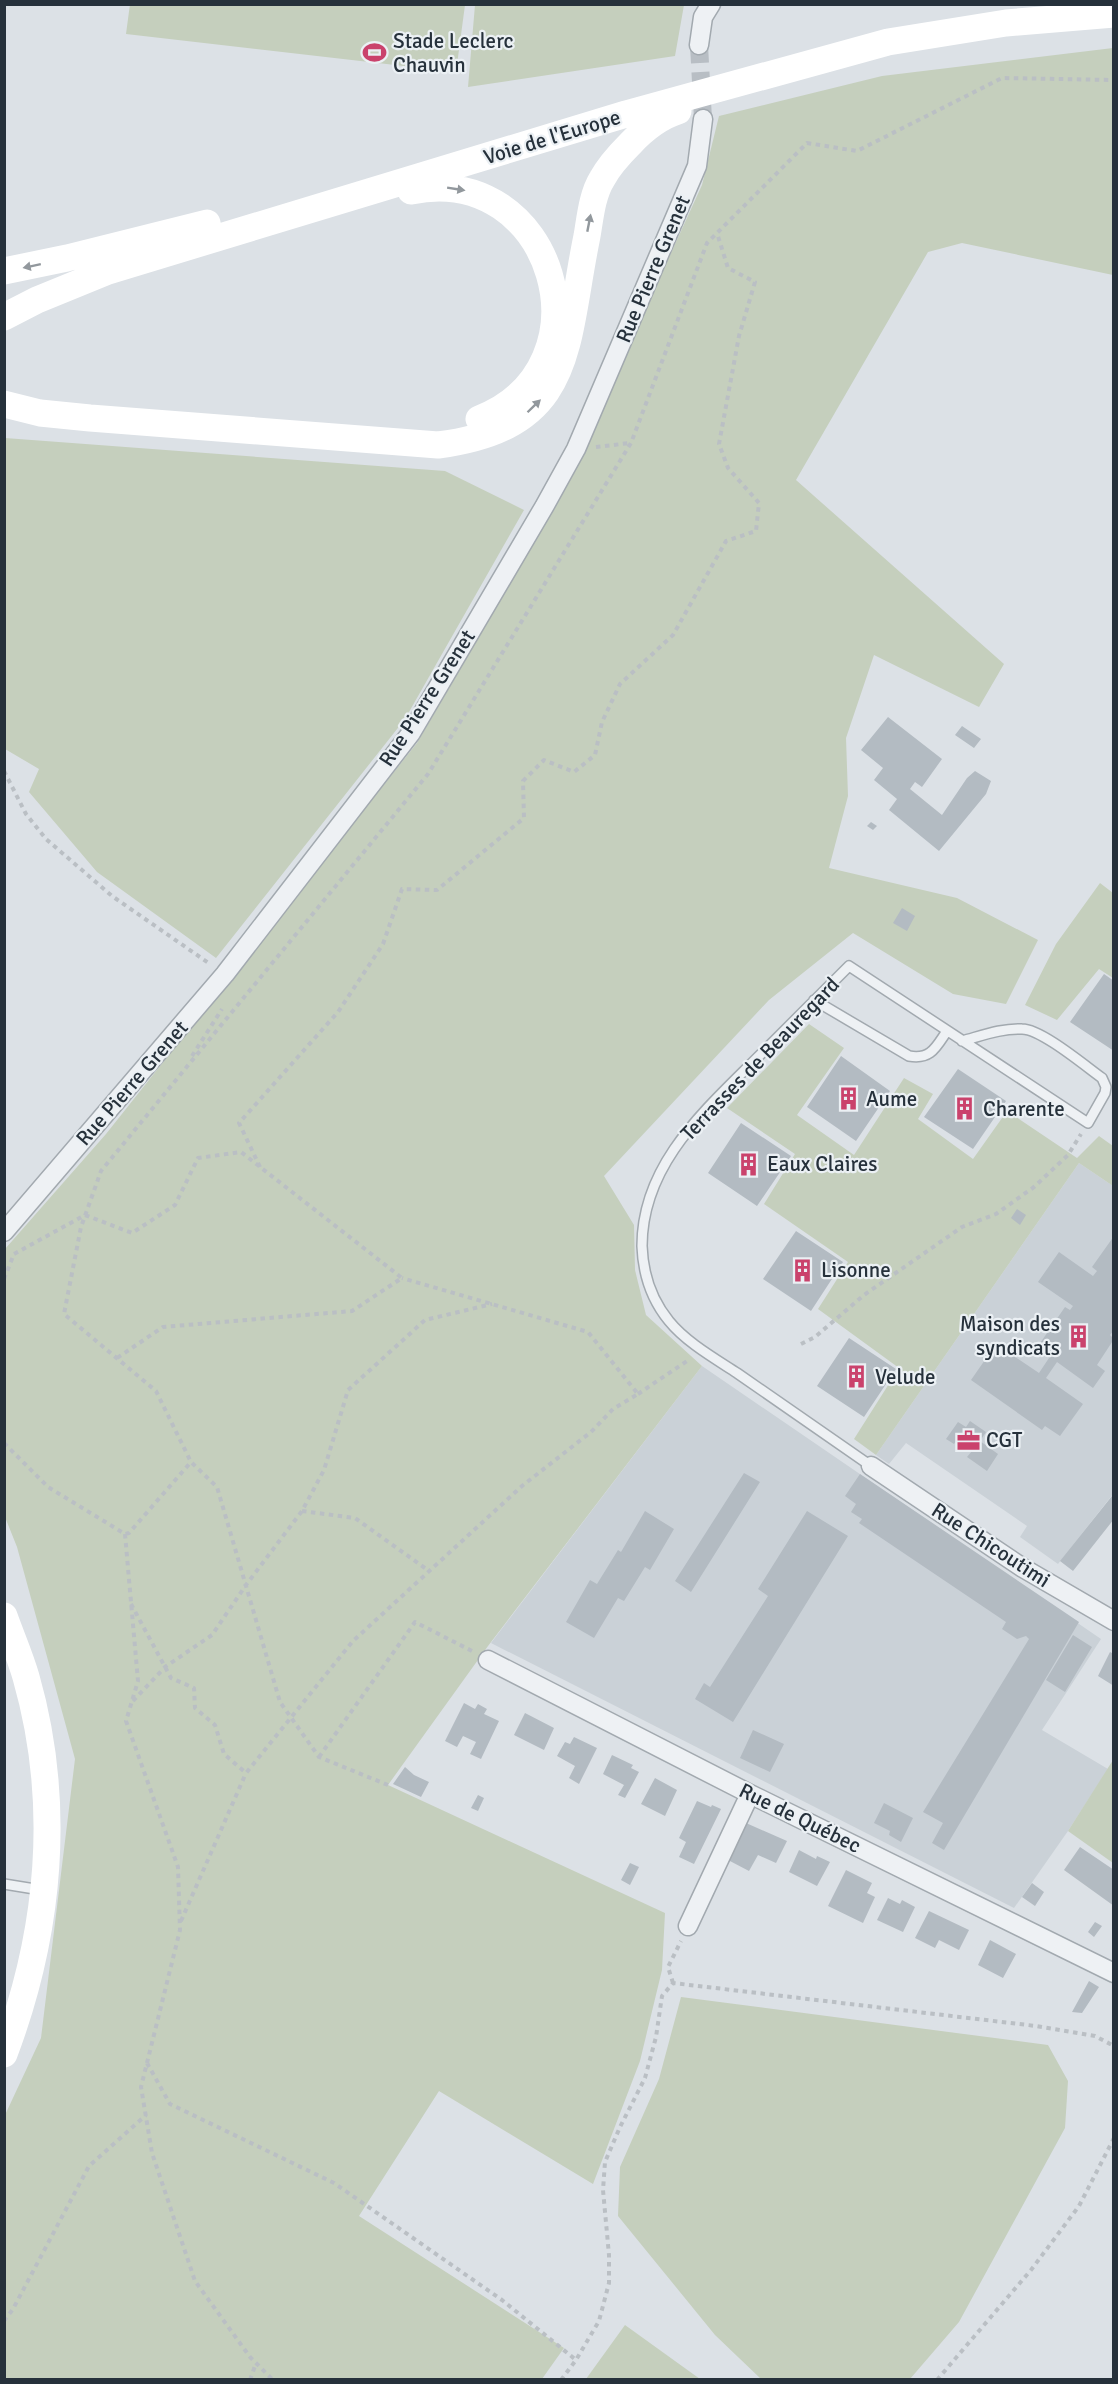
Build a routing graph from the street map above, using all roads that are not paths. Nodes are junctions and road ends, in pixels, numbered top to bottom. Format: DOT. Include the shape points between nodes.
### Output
graph roads {
  1 [pos="711,4"];
  2 [pos="1095,4"];
  3 [pos="1113,14"];
  4 [pos="888,42"];
  5 [pos="699,45"];
  6 [pos="703,119"];
  7 [pos="290,209"];
  8 [pos="4,271"];
  9 [pos="4,300"];
  10 [pos="4,317"];
  11 [pos="5,390"];
  12 [pos="4,404"];
  13 [pos="814,1000"];
  14 [pos="947,1031"];
  15 [pos="962,1041"];
  16 [pos="4,1232"];
  17 [pos="871,1466"];
  18 [pos="4,1616"];
  19 [pos="1113,1621"];
  20 [pos="4,1660"];
  21 [pos="488,1660"];
  22 [pos="750,1794"];
  23 [pos="26,1888"];
  24 [pos="688,1926"];
  25 [pos="1113,1973"];
  26 [pos="4,2007"];
  27 [pos="4,2054"];
  1 -- 5 [label="street" via="703,18"];
  2 -- 7 [label="main road" via="1005,12 808,48"];
  3 -- 4 [label="main road, Voie de l'Europe" via="1006,23"];
  4 -- 7 [label="main road, Voie de l'Europe"];
  12 -- 4 [label="main road, one-way" via="80,417 438,445 494,433 531,410 558,374 569,339 600,182 643,130 668,114"];
  6 -- 16 [label="street, Rue Pierre Grenet" via="697,166 576,449 411,733 225,974"];
  7 -- 8 [label="main road, one-way"];
  7 -- 9 [label="main road, Voie de l'Europe" via="90,263"];
  7 -- 10 [label="main road, Voie de l'Europe" via="108,271"];
  7 -- 11 [label="main road, one-way" via="439,187 463,190 494,202 524,225 546,260 555,293 553,329 537,373 523,391 488,416 462,426 441,427 49,398"];
  13 -- 14 [label="lane" via="909,1056 920,1058 931,1053"];
  13 -- 14 [label="lane, Terrasses de Beauregard" via="849,966"];
  13 -- 17 [label="lane, Terrasses de Beauregard" via="683,1135 649,1197 642,1230 642,1257 656,1305 670,1323"];
  14 -- 15 [label="lane, Terrasses de Beauregard"];
  15 -- 15 [label="lane, Terrasses de Beauregard" via="1088,1124 1105,1093 1102,1078 1037,1032 1023,1028"];
  17 -- 19 [label="street, Rue Chicoutimi" via="1015,1563"];
  18 -- 23 [label="main road" via="26,1677 41,1751 47,1842"];
  20 -- 23 [label="main road" via="31,1781 34,1841"];
  21 -- 22 [label="street, Rue de Québec"];
  22 -- 24 [label="street"];
  22 -- 25 [label="street, Rue de Québec"];
  23 -- 26 [label="main road" via="18,1954"];
  23 -- 27 [label="main road" via="35,1956"];
}
